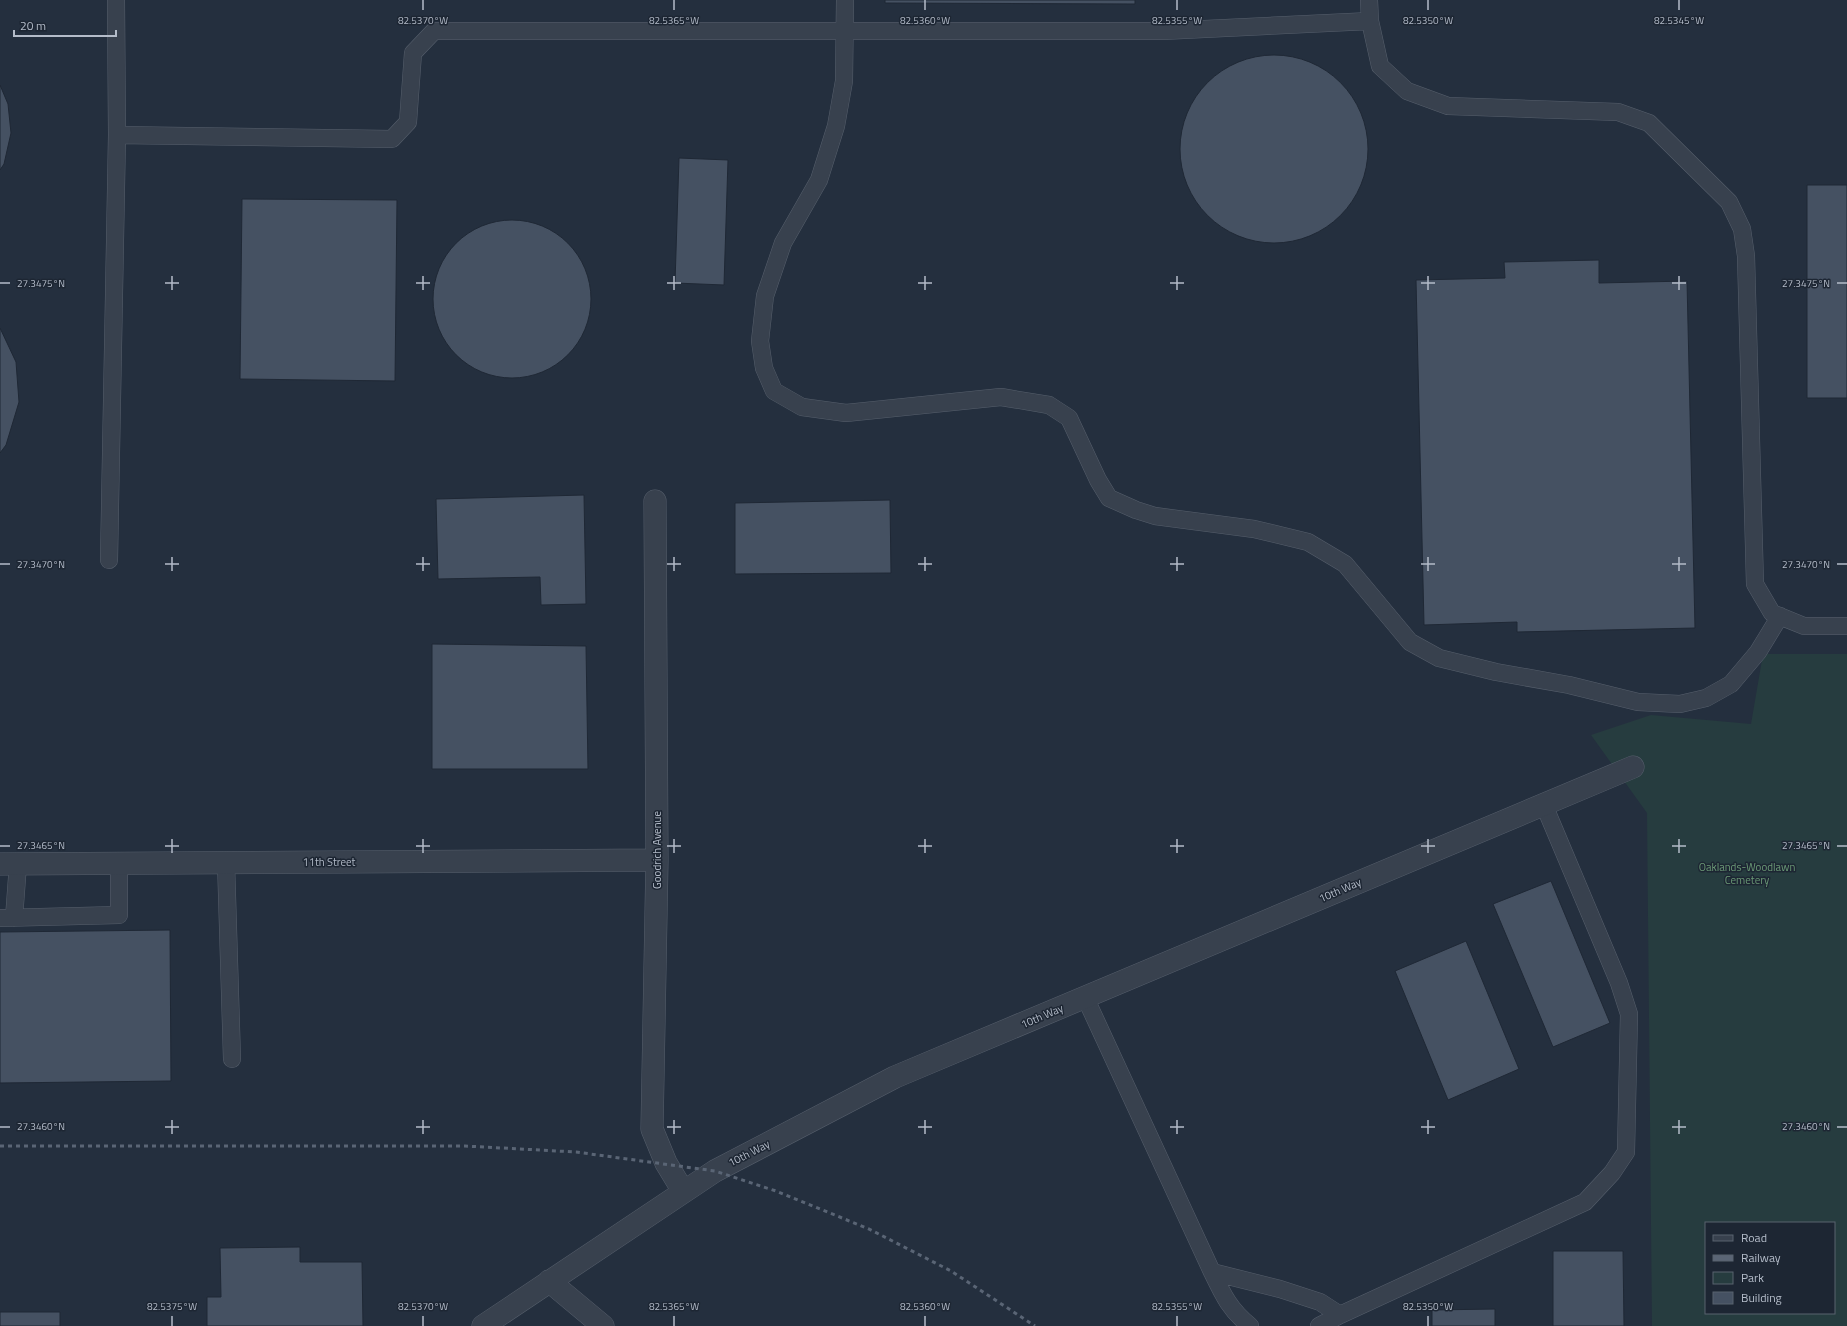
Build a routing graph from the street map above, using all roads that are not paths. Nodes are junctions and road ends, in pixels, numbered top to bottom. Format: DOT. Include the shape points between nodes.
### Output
graph roads {
  1 [pos="116,0"];
  2 [pos="846,0"];
  3 [pos="1369,0"];
  4 [pos="1370,21"];
  5 [pos="845,31"];
  6 [pos="117,135"];
  7 [pos="655,501"];
  8 [pos="109,560"];
  9 [pos="1780,616"];
  10 [pos="1847,626"];
  11 [pos="1633,767"];
  12 [pos="1544,804"];
  13 [pos="657,860"];
  14 [pos="226,862"];
  15 [pos="119,863"];
  16 [pos="9,864"];
  17 [pos="7,918"];
  18 [pos="1085,997"];
  19 [pos="232,1059"];
  20 [pos="683,1191"];
  21 [pos="1212,1272"];
  22 [pos="549,1281"];
  23 [pos="1340,1315"];
  24 [pos="483,1326"];
  25 [pos="603,1326"];
  26 [pos="1250,1326"];
  27 [pos="1319,1326"];
  1 -- 6 [label="lane"];
  2 -- 5 [label="lane"];
  3 -- 4 [label="lane"];
  4 -- 5 [label="lane" via="1164,31"];
  4 -- 9 [label="lane" via="1380,66 1407,91 1448,106 1618,112 1649,123 1729,202 1742,229 1746,256 1755,584 1772,613"];
  5 -- 6 [label="lane" via="434,31 413,53 408,122 392,139"];
  5 -- 9 [label="lane" via="844,81 836,126 819,180 783,243 765,296 760,340 764,368 774,391 802,407 846,412 1001,397 1050,405 1069,418 1109,498 1156,516 1254,529 1308,542 1345,564 1410,642 1439,658 1496,672 1569,685 1638,702 1680,704 1706,698 1731,684 1758,652"];
  6 -- 8 [label="lane"];
  7 -- 13 [label="street, Goodrich Avenue"];
  9 -- 10 [label="lane" via="1804,626"];
  11 -- 12 [label="street, 10th Way"];
  12 -- 18 [label="street, 10th Way"];
  12 -- 23 [label="lane" via="1620,983 1629,1014 1626,1152 1612,1173 1585,1202"];
  13 -- 14 [label="street, 11th Street"];
  13 -- 20 [label="street, Goodrich Avenue" via="652,1129 666,1163"];
  14 -- 15 [label="street, 11th Street"];
  14 -- 19 [label="lane"];
  15 -- 16 [label="street, 11th Street"];
  15 -- 17 [label="lane" via="119,915"];
  16 -- 17 [label="lane"];
  18 -- 20 [label="street, 10th Way" via="895,1077 715,1171"];
  18 -- 21 [label="lane"];
  20 -- 22 [label="street, 10th Way"];
  21 -- 23 [label="lane" via="1320,1302"];
  21 -- 26 [label="lane" via="1225,1300 1237,1316"];
  22 -- 24 [label="street, 10th Way"];
  22 -- 25 [label="street"];
  23 -- 27 [label="lane"];
}
